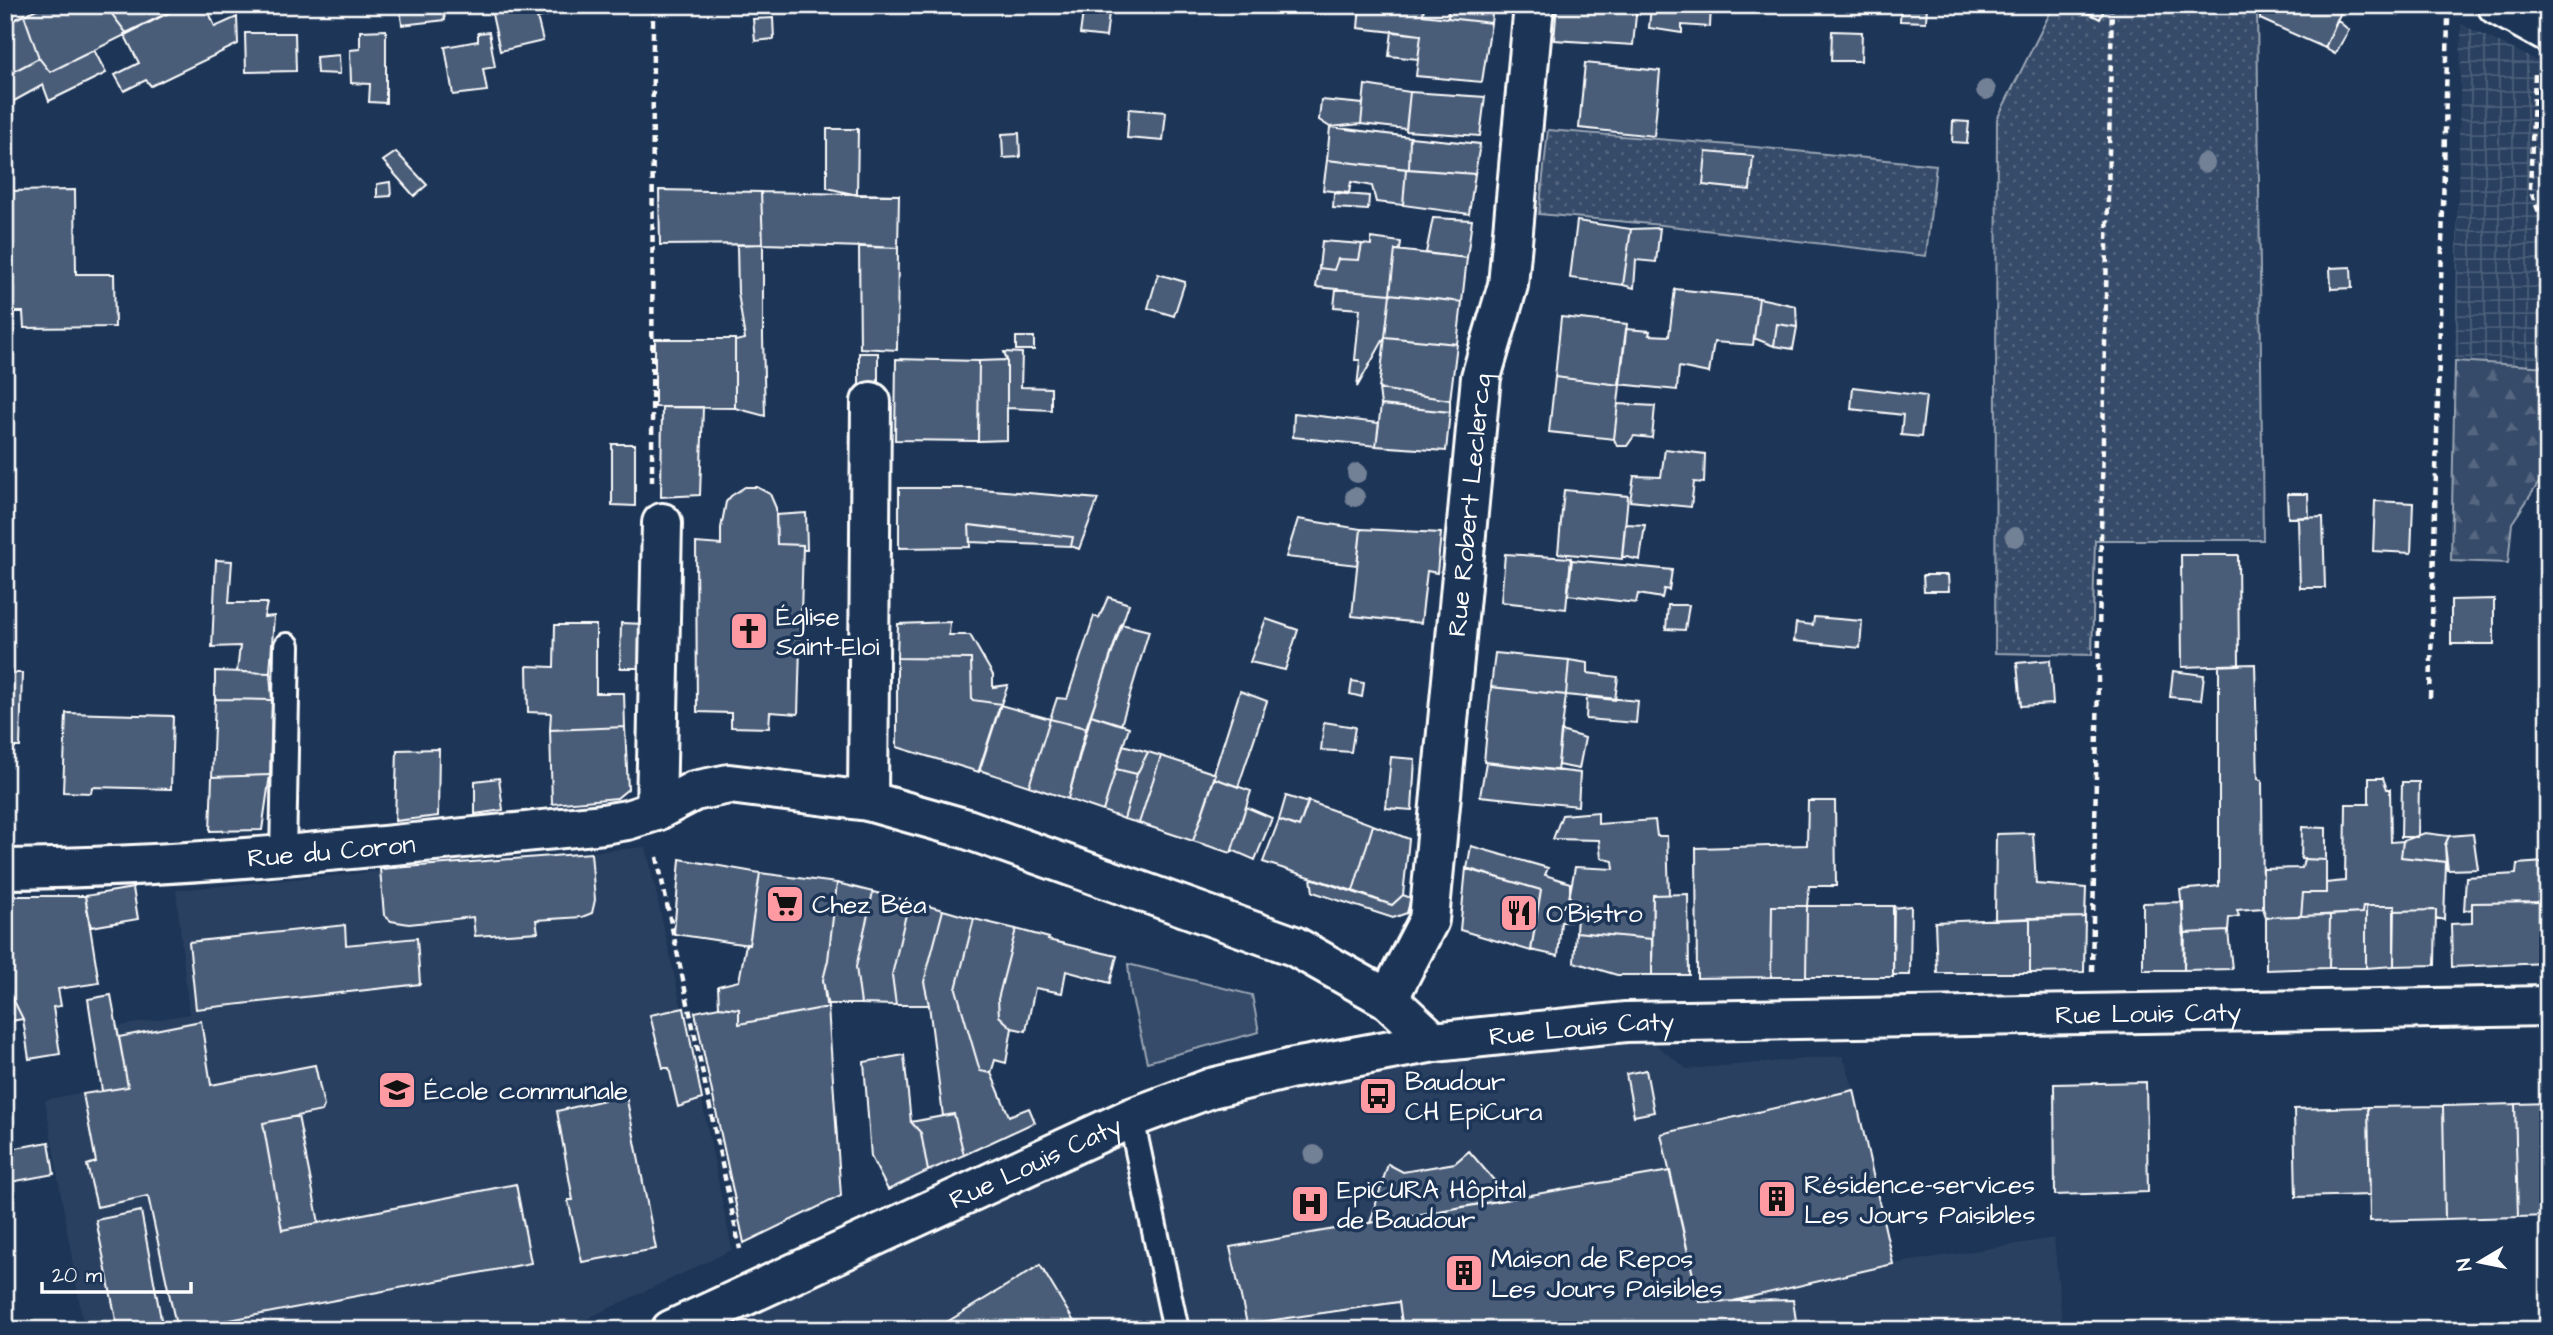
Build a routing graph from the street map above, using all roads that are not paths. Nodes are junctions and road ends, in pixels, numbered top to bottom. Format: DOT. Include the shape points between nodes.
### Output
graph roads {
  1 [pos="1534,5"];
  2 [pos="2497,5"];
  3 [pos="2542,30"];
  4 [pos="872,402"];
  5 [pos="662,523"];
  6 [pos="287,646"];
  7 [pos="868,801"];
  8 [pos="656,811"];
  9 [pos="283,856"];
  10 [pos="5,869"];
  11 [pos="1388,999"];
  12 [pos="2548,1006"];
  13 [pos="1434,1042"];
  14 [pos="1131,1118"];
  15 [pos="671,1330"];
  16 [pos="1176,1330"];
  1 -- 11 [label="street, Rue Robert Leclercq" via="1508,285 1481,377 1429,920"];
  2 -- 3 [label="street"];
  4 -- 7 [label="street"];
  5 -- 8 [label="street"];
  6 -- 9 [label="lane"];
  7 -- 8 [label="street, Rue du Coron" via="729,784 694,791"];
  7 -- 11 [label="street, Rue du Coron" via="967,829 1294,946"];
  8 -- 9 [label="street, Rue du Coron" via="603,824"];
  9 -- 10 [label="street, Rue du Coron"];
  11 -- 13 [label="street, Rue du Coron"];
  12 -- 13 [label="street, Rue Louis Caty" via="1626,1021"];
  13 -- 14 [label="street, Rue Louis Caty" via="1211,1088"];
  14 -- 15 [label="street, Rue Louis Caty"];
  14 -- 16 [label="lane"];
}
